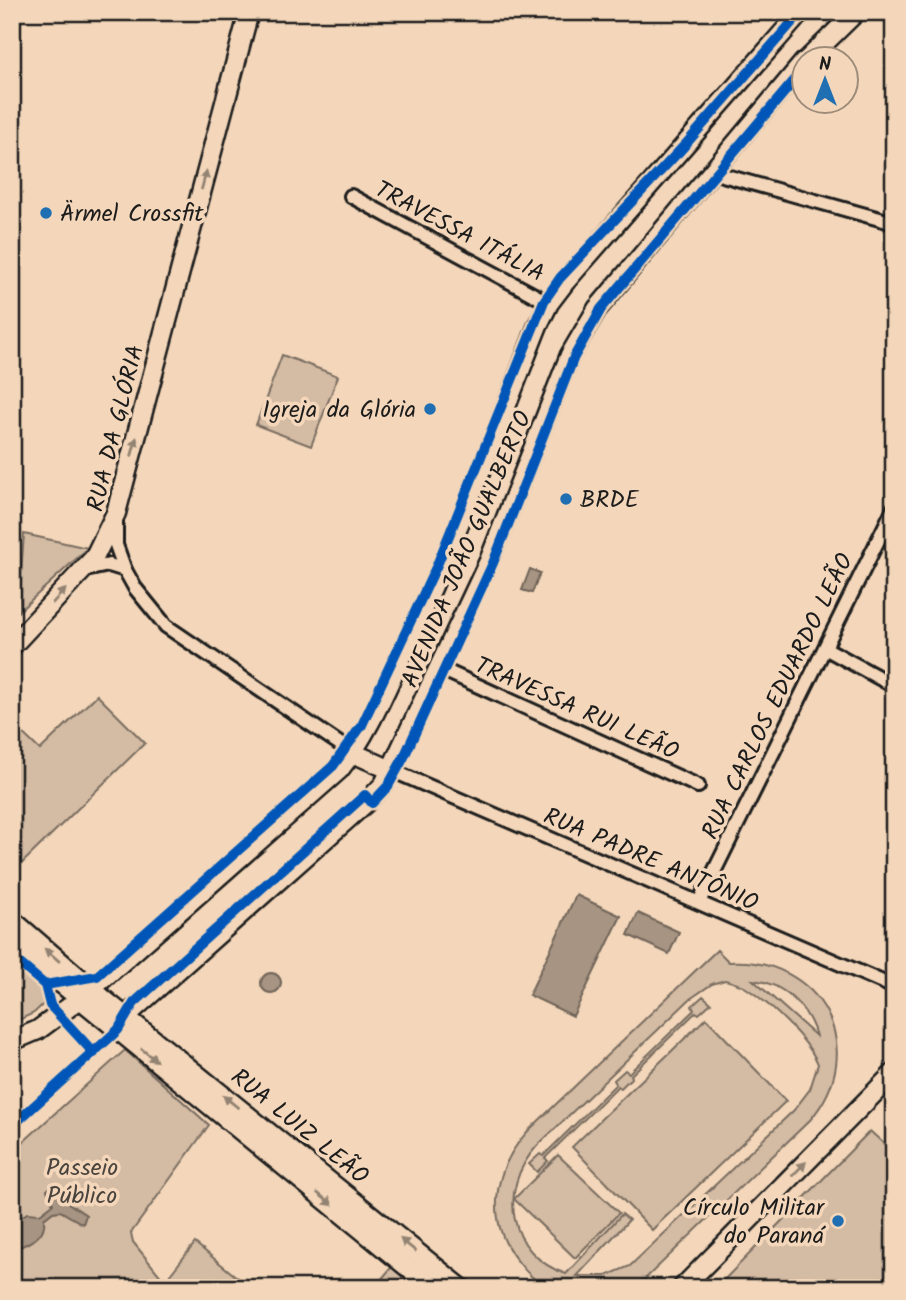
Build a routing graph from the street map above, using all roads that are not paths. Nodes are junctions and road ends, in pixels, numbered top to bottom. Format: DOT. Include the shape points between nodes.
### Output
graph roads {
  1 [pos="248,12"];
  2 [pos="801,12"];
  3 [pos="856,12"];
  4 [pos="821,46"];
  5 [pos="790,80"];
  6 [pos="712,172"];
  7 [pos="351,196"];
  8 [pos="894,223"];
  9 [pos="549,303"];
  10 [pos="894,508"];
  11 [pos="117,513"];
  12 [pos="84,570"];
  13 [pos="125,570"];
  14 [pos="12,646"];
  15 [pos="825,648"];
  16 [pos="439,668"];
  17 [pos="894,685"];
  18 [pos="353,753"];
  19 [pos="391,770"];
  20 [pos="698,786"];
  21 [pos="699,902"];
  22 [pos="12,920"];
  23 [pos="12,943"];
  24 [pos="894,986"];
  25 [pos="86,994"];
  26 [pos="102,1007"];
  27 [pos="126,1016"];
  28 [pos="12,1041"];
  29 [pos="894,1073"];
  30 [pos="433,1288"];
  31 [pos="461,1288"];
  32 [pos="682,1288"];
  11 -- 1 [label="street, RUA DA GLÓRIA, one-way"];
  2 -- 9 [label="street, AVENIDA JOÃO GUALBERTO"];
  3 -- 4 [label="street, AVENIDA JOÃO GUALBERTO"];
  5 -- 6 [label="street, AVENIDA JOÃO GUALBERTO"];
  6 -- 8 [label="street"];
  6 -- 16 [label="street, AVENIDA JOÃO GUALBERTO" via="582,331 489,561"];
  7 -- 9 [label="street, TRAVESSA ITÁLIA"];
  9 -- 18 [label="street, AVENIDA JOÃO GUALBERTO" via="438,576"];
  10 -- 15 [label="street, RUA CARLOS EDUARDO LEÃO"];
  11 -- 12 [label="street"];
  11 -- 13 [label="street, RUA DA GLÓRIA" via="114,531"];
  12 -- 13 [label="street" via="109,565"];
  14 -- 12 [label="street, one-way"];
  13 -- 18 [label="street, RUA DA GLÓRIA" via="150,608 175,633"];
  15 -- 17 [label="street"];
  15 -- 21 [label="street, RUA CARLOS EDUARDO LEÃO"];
  16 -- 19 [label="street, AVENIDA JOÃO GUALBERTO"];
  16 -- 20 [label="street, TRAVESSA RUI LEÃO"];
  18 -- 19 [label="street"];
  18 -- 25 [label="street, AVENIDA JOÃO GUALBERTO"];
  19 -- 21 [label="street, RUA PADRE ANTÔNIO"];
  19 -- 27 [label="street, AVENIDA JOÃO GUALBERTO" via="369,800"];
  21 -- 24 [label="street, RUA PADRE ANTÔNIO"];
  25 -- 22 [label="street, one-way"];
  23 -- 25 [label="street"];
  25 -- 26 [label="street"];
  25 -- 28 [label="street, AVENIDA JOÃO GUALBERTO" via="38,1030"];
  26 -- 27 [label="street, RUA LUIZ LEÃO"];
  26 -- 30 [label="street, RUA LUIZ LEÃO, one-way"];
  31 -- 27 [label="street, RUA LUIZ LEÃO, one-way"];
  32 -- 29 [label="street, one-way"];
}
